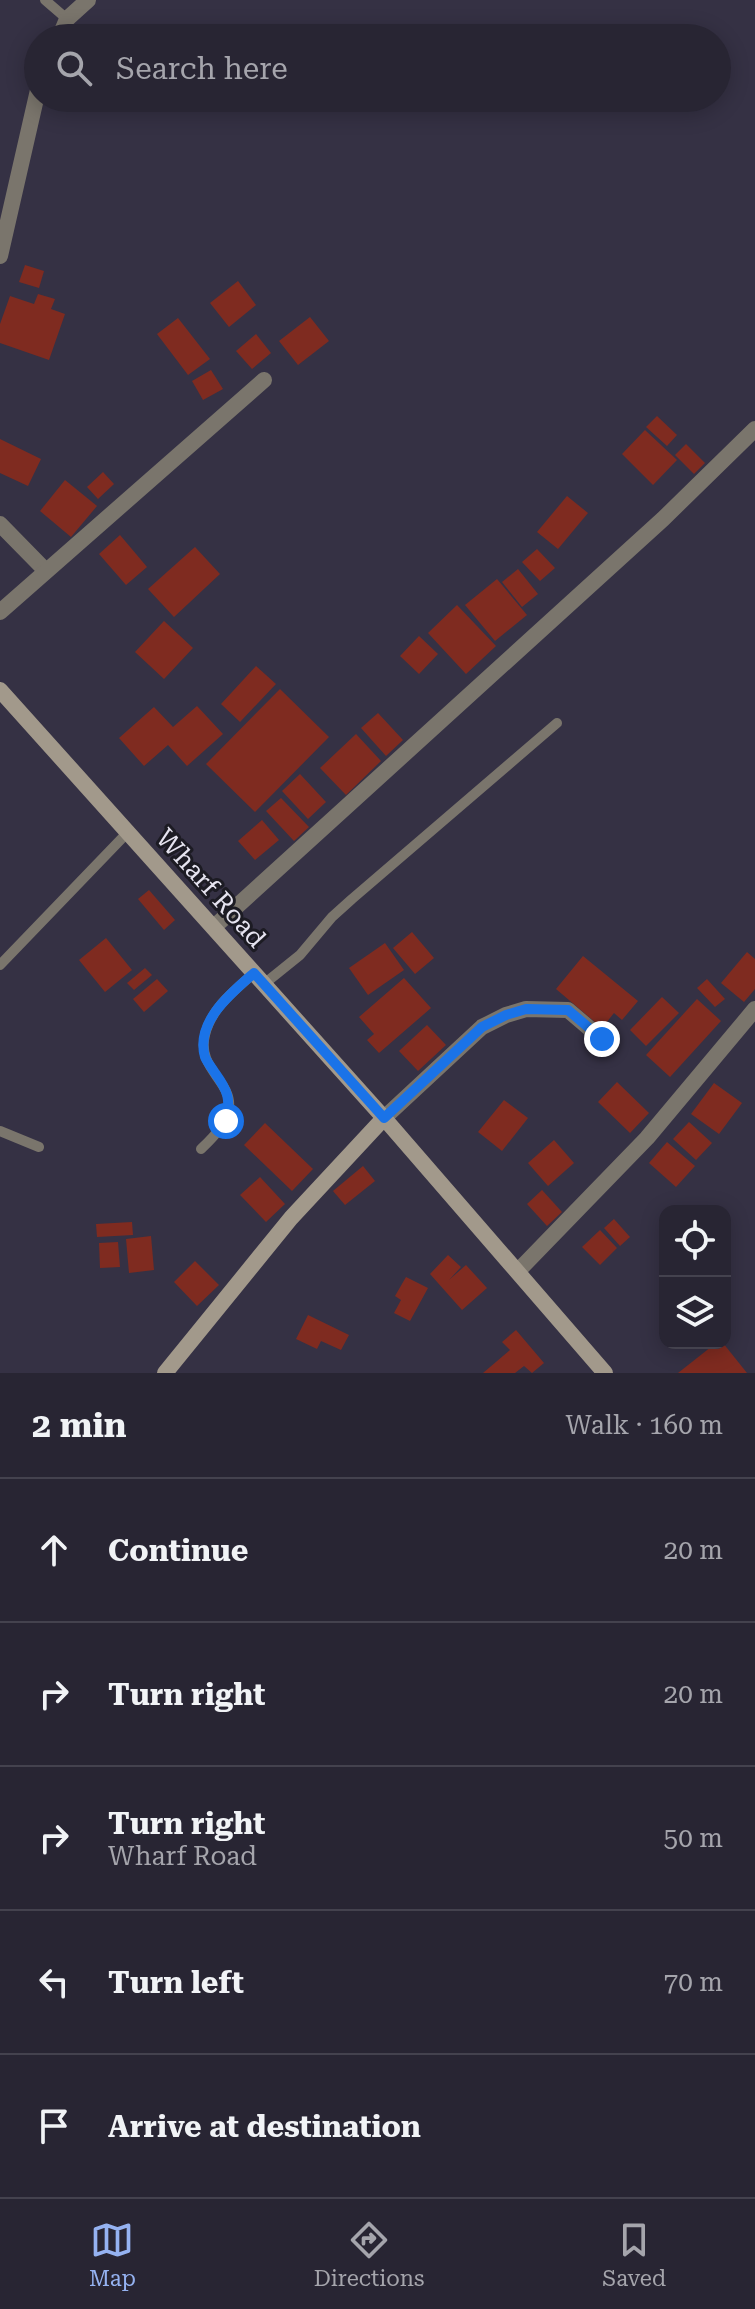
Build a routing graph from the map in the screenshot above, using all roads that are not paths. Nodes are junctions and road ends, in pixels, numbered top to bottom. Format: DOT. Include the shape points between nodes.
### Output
graph roads {
  1 [pos="45,0"];
  2 [pos="88,0"];
  3 [pos="67,19"];
  4 [pos="65,24"];
  5 [pos="33,112"];
  6 [pos="0,256"];
  7 [pos="264,380"];
  8 [pos="755,429"];
  9 [pos="0,524"];
  10 [pos="46,571"];
  11 [pos="0,612"];
  12 [pos="2,694"];
  13 [pos="557,723"];
  14 [pos="128,832"];
  15 [pos="214,927"];
  16 [pos="0,965"];
  17 [pos="259,978"];
  18 [pos="755,1009"];
  19 [pos="602,1039"];
  20 [pos="384,1118"];
  21 [pos="0,1131"];
  22 [pos="39,1147"];
  23 [pos="201,1149"];
  24 [pos="518,1271"];
  25 [pos="165,1373"];
  26 [pos="605,1373"];
  1 -- 3 [label="lane"];
  2 -- 3 [label="street"];
  3 -- 4 [label="street"];
  5 -- 6 [label="street"];
  7 -- 10 [label="street"];
  8 -- 15 [label="street"];
  9 -- 10 [label="street"];
  10 -- 11 [label="street"];
  12 -- 14 [label="main road, Wharf Road"];
  13 -- 17 [label="lane" via="332,917 300,955"];
  14 -- 15 [label="main road, Wharf Road"];
  14 -- 16 [label="lane"];
  15 -- 17 [label="main road, Wharf Road"];
  17 -- 20 [label="main road, Wharf Road"];
  17 -- 23 [label="lane" via="230,994 204,1037 205,1058 230,1104 218,1134"];
  18 -- 24 [label="street" via="647,1138"];
  19 -- 20 [label="street" via="568,1010 526,1009 506,1015 482,1027"];
  20 -- 24 [label="main road, Wharf Road"];
  20 -- 25 [label="main road" via="291,1218"];
  21 -- 22 [label="lane"];
  24 -- 26 [label="main road, Wharf Road"];
}
